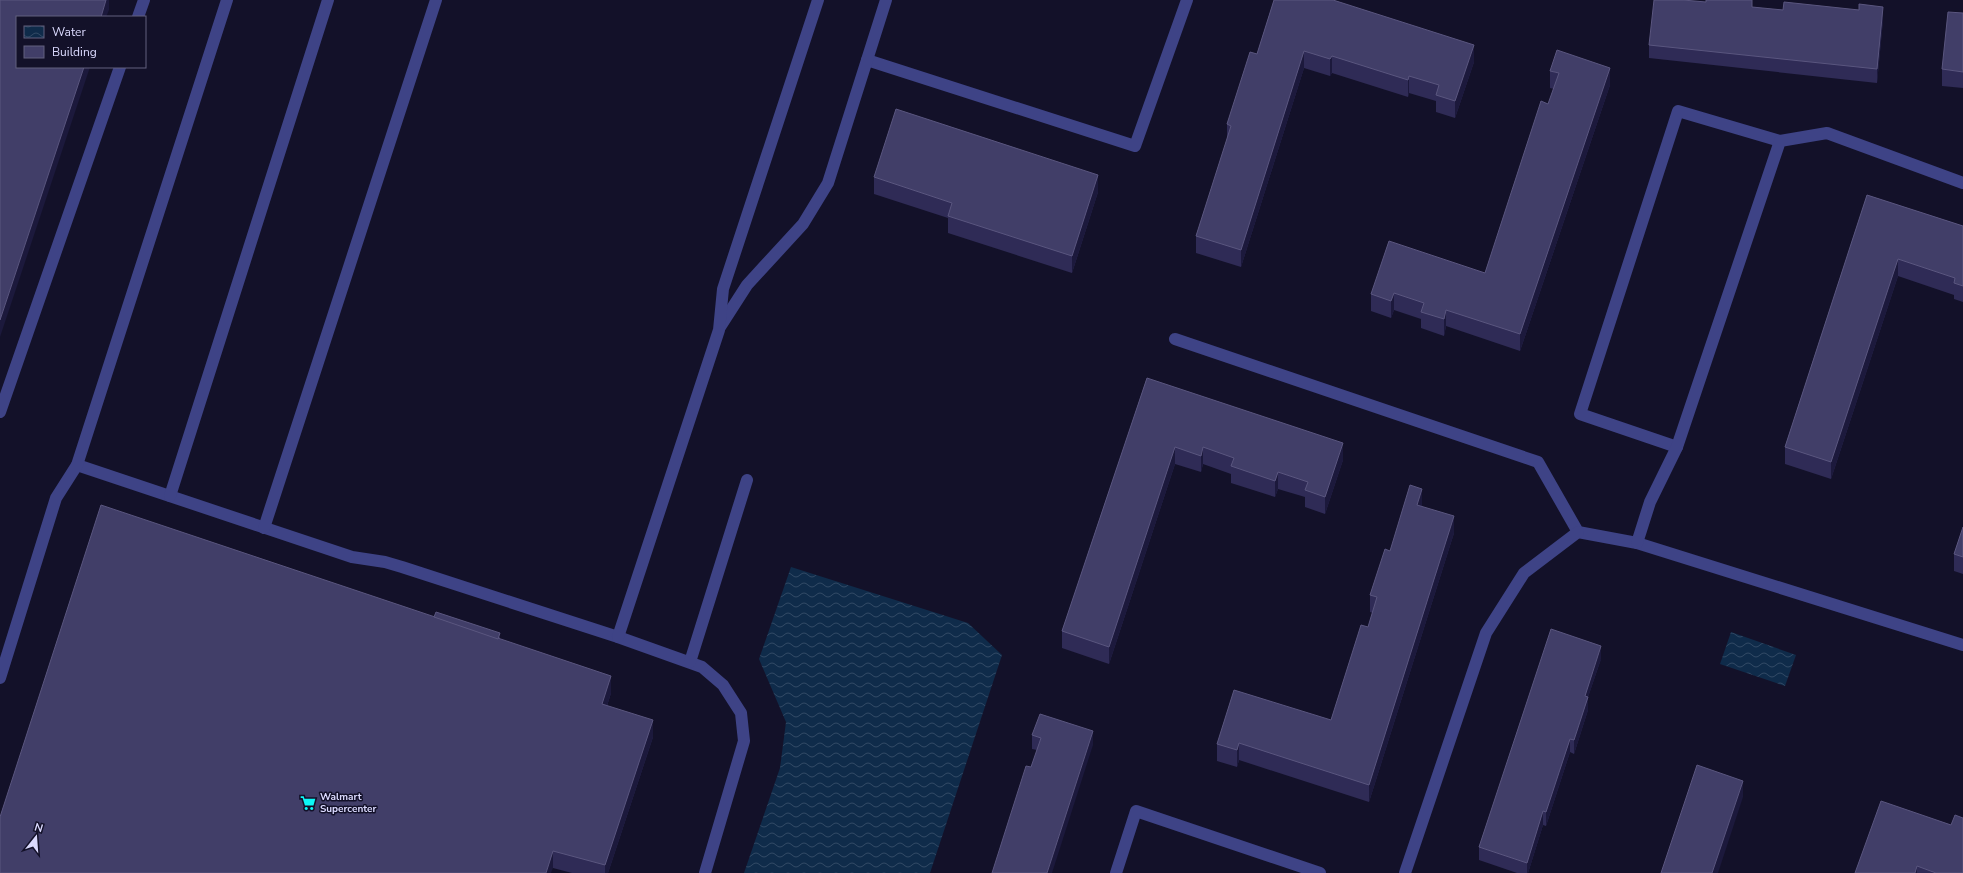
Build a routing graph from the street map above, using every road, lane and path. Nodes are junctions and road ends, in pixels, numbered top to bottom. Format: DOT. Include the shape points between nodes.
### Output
graph roads {
  1 [pos="144,0"];
  2 [pos="227,0"];
  3 [pos="328,0"];
  4 [pos="436,0"];
  5 [pos="818,0"];
  6 [pos="886,0"];
  7 [pos="1187,0"];
  8 [pos="138,16"];
  9 [pos="867,60"];
  10 [pos="120,68"];
  11 [pos="1780,141"];
  12 [pos="1963,183"];
  13 [pos="719,330"];
  14 [pos="1175,339"];
  15 [pos="0,412"];
  16 [pos="1677,447"];
  17 [pos="77,465"];
  18 [pos="747,480"];
  19 [pos="170,496"];
  20 [pos="264,528"];
  21 [pos="1578,532"];
  22 [pos="1637,543"];
  23 [pos="618,637"];
  24 [pos="1963,645"];
  25 [pos="690,662"];
  26 [pos="0,678"];
  27 [pos="705,873"];
  28 [pos="1116,873"];
  29 [pos="1320,873"];
  30 [pos="1405,873"];
  1 -- 8 [label="lane"];
  2 -- 17 [label="lane"];
  3 -- 19 [label="lane"];
  4 -- 20 [label="lane"];
  5 -- 13 [label="lane" via="723,290"];
  6 -- 9 [label="lane"];
  7 -- 9 [label="lane" via="1135,146"];
  9 -- 13 [label="lane" via="828,183 803,224 747,285"];
  10 -- 15 [label="lane"];
  11 -- 12 [label="lane" via="1827,133"];
  11 -- 16 [label="lane"];
  11 -- 16 [label="lane" via="1678,111 1580,414"];
  13 -- 23 [label="lane"];
  14 -- 21 [label="lane" via="1538,462"];
  16 -- 22 [label="lane" via="1650,502"];
  17 -- 19 [label="lane"];
  17 -- 26 [label="lane" via="56,498"];
  18 -- 25 [label="lane"];
  19 -- 20 [label="lane"];
  20 -- 23 [label="lane" via="352,557 402,567"];
  21 -- 22 [label="lane"];
  21 -- 30 [label="lane" via="1524,573 1486,633"];
  22 -- 24 [label="lane"];
  23 -- 25 [label="lane"];
  25 -- 27 [label="lane" via="702,667 723,685 741,713 744,742"];
  28 -- 29 [label="lane" via="1136,811"];
}
